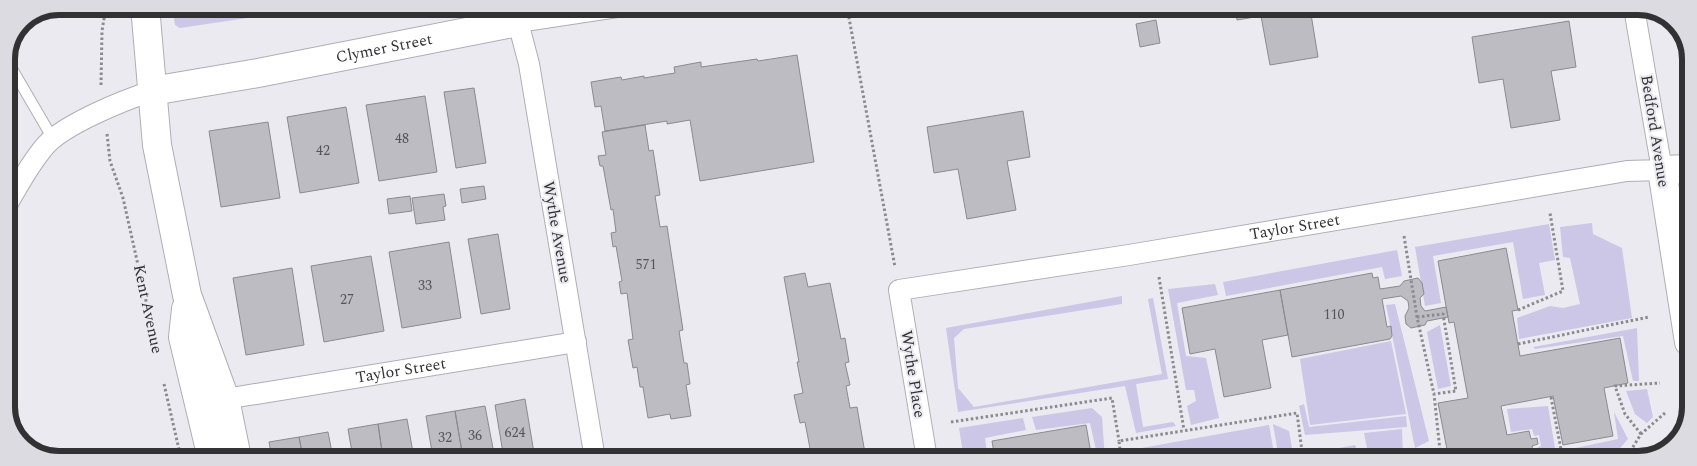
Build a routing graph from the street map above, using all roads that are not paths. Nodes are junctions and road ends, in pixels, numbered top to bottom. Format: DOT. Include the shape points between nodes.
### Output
graph roads {
  1 [pos="145,15"];
  2 [pos="516,15"];
  3 [pos="1635,15"];
  4 [pos="15,74"];
  5 [pos="142,94"];
  6 [pos="53,139"];
  7 [pos="1682,169"];
  8 [pos="1662,170"];
  9 [pos="15,193"];
  10 [pos="899,290"];
  11 [pos="187,295"];
  12 [pos="1682,297"];
  13 [pos="576,342"];
  14 [pos="224,399"];
  15 [pos="210,451"];
  16 [pos="235,451"];
  17 [pos="594,451"];
  18 [pos="926,451"];
  1 -- 5 [label="main road, Kent Avenue"];
  2 -- 5 [label="main road, Clymer Street" via="250,74"];
  2 -- 13 [label="street, Wythe Avenue" via="529,64"];
  3 -- 8 [label="street, Bedford Avenue"];
  4 -- 6 [label="lane"];
  5 -- 6 [label="street"];
  5 -- 11 [label="main road, Kent Avenue" via="157,145"];
  6 -- 9 [label="street"];
  7 -- 8 [label="main road, Taylor Street"];
  8 -- 10 [label="street, Taylor Street" via="1627,171 1129,255"];
  8 -- 12 [label="main road, Bedford Avenue"];
  10 -- 18 [label="street, Wythe Place"];
  11 -- 14 [label="main road, Kent Avenue"];
  11 -- 15 [label="main road, Kent Avenue" via="183,338"];
  13 -- 14 [label="street, Taylor Street"];
  13 -- 17 [label="street, Wythe Avenue"];
  14 -- 16 [label="main road, Kent Avenue"];
}
